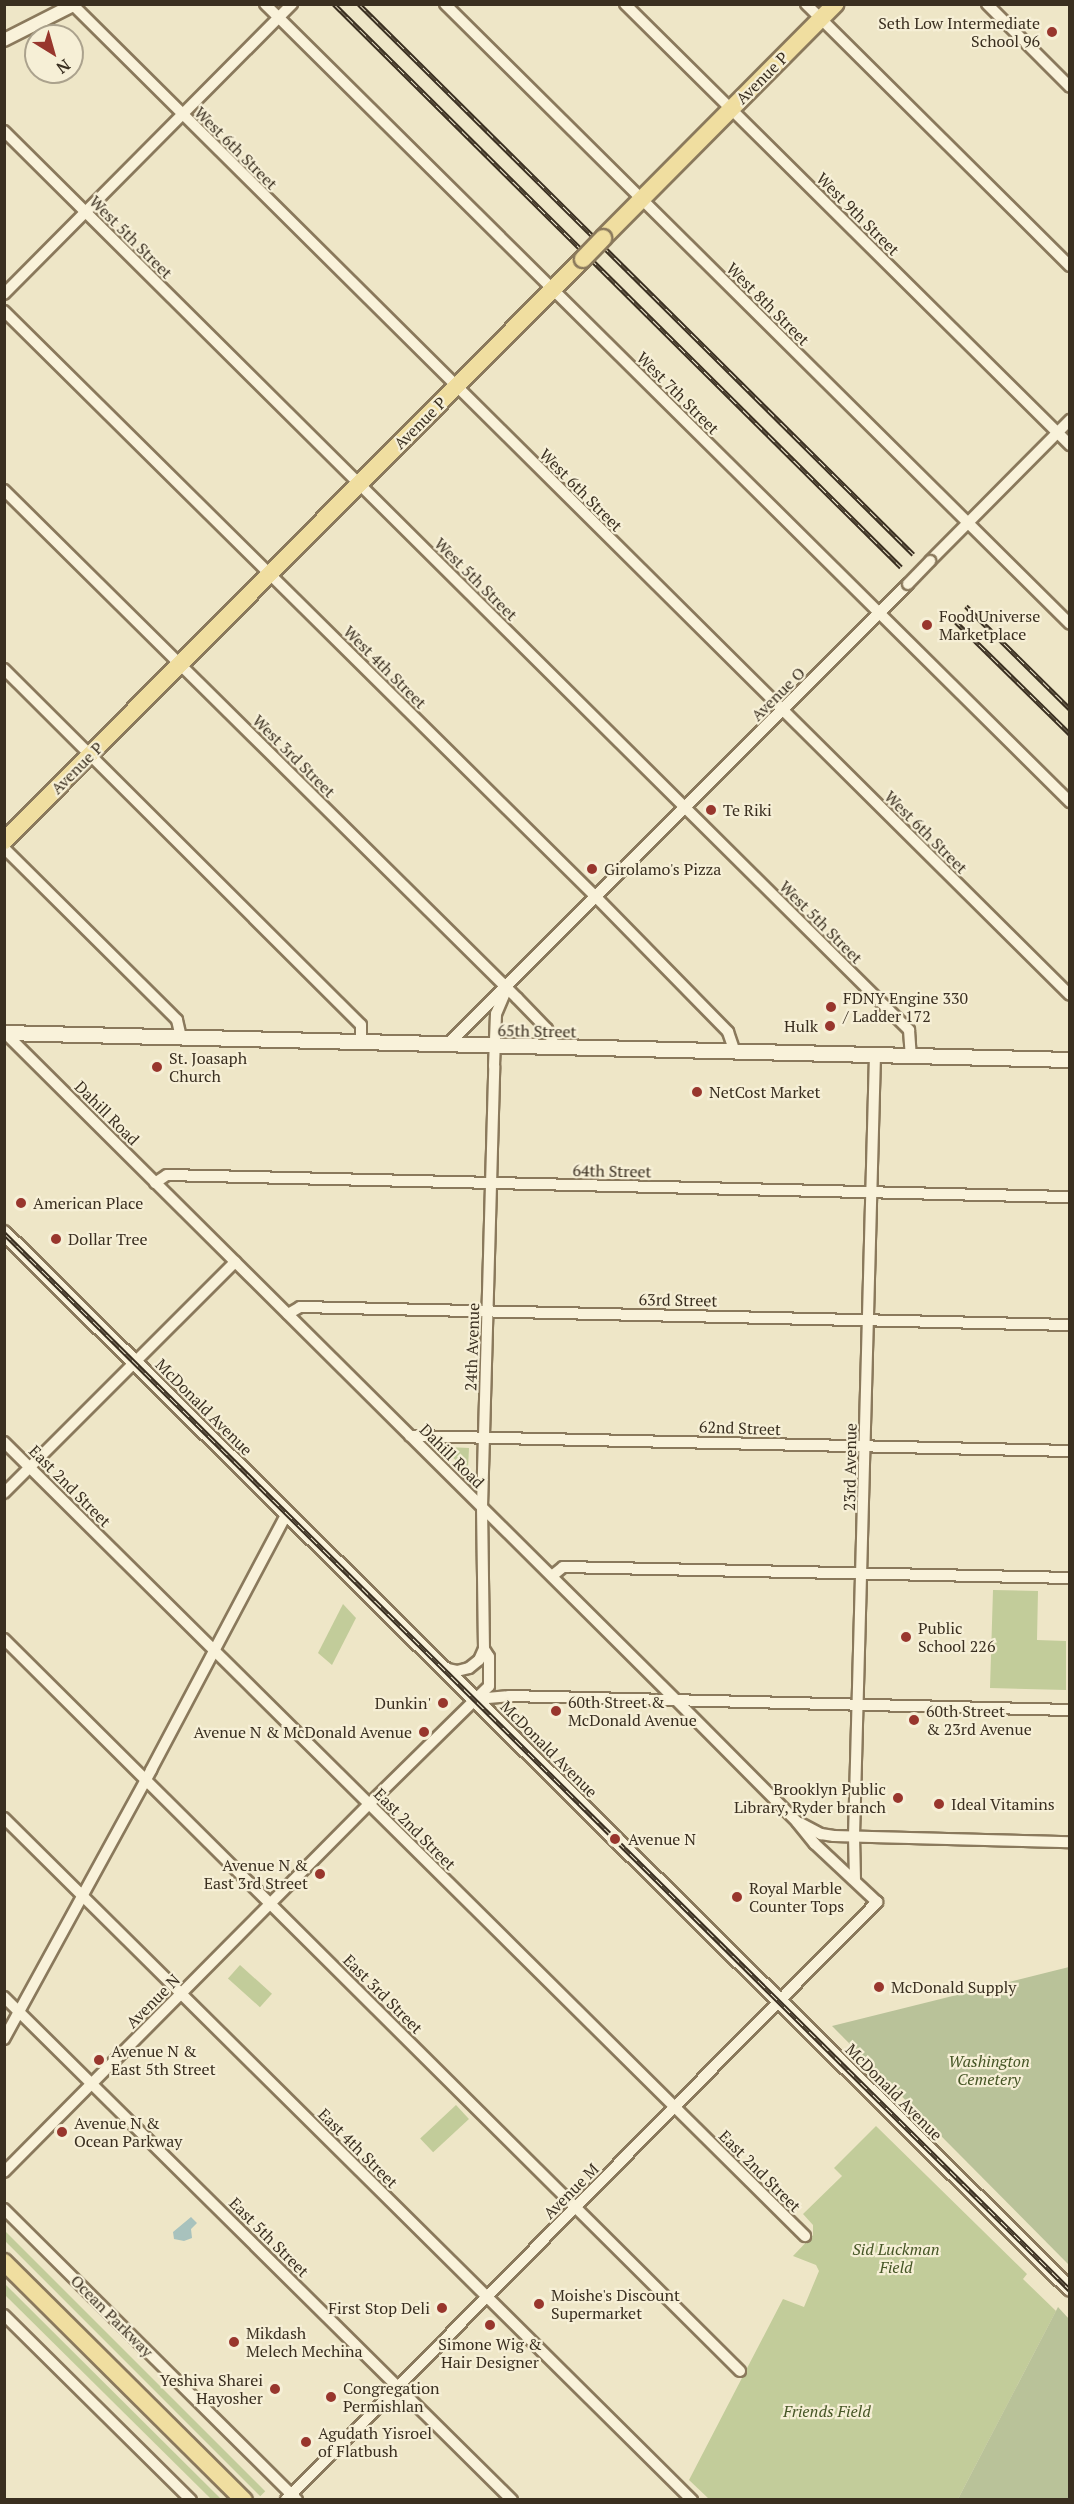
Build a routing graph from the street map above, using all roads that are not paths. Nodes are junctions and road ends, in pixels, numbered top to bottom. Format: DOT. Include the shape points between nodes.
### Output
graph roads {
  1 [pos="265,4"];
  2 [pos="292,4"];
  3 [pos="445,4"];
  4 [pos="625,4"];
  5 [pos="806,4"];
  6 [pos="835,4"];
  7 [pos="987,4"];
  8 [pos="73,5"];
  9 [pos="279,18"];
  10 [pos="820,19"];
  11 [pos="4,40"];
  12 [pos="1070,87"];
  13 [pos="731,109"];
  14 [pos="182,115"];
  15 [pos="4,131"];
  16 [pos="642,199"];
  17 [pos="85,212"];
  18 [pos="1070,266"];
  19 [pos="552,289"];
  20 [pos="4,294"];
  21 [pos="4,311"];
  22 [pos="456,387"];
  23 [pos="1070,420"];
  24 [pos="1057,433"];
  25 [pos="1070,445"];
  26 [pos="359,484"];
  27 [pos="4,490"];
  28 [pos="968,523"];
  29 [pos="270,574"];
  30 [pos="878,614"];
  31 [pos="1070,624"];
  32 [pos="180,664"];
  33 [pos="4,669"];
  34 [pos="782,711"];
  35 [pos="91,754"];
  36 [pos="1070,802"];
  37 [pos="686,808"];
  38 [pos="4,841"];
  39 [pos="4,848"];
  40 [pos="596,897"];
  41 [pos="507,988"];
  42 [pos="1070,995"];
  43 [pos="5,1033"];
  44 [pos="181,1038"];
  45 [pos="361,1043"];
  46 [pos="447,1045"];
  47 [pos="495,1046"];
  48 [pos="556,1048"];
  49 [pos="735,1052"];
  50 [pos="875,1056"];
  51 [pos="911,1056"];
  52 [pos="1070,1060"];
  53 [pos="155,1183"];
  54 [pos="491,1183"];
  55 [pos="872,1192"];
  56 [pos="1070,1197"];
  57 [pos="4,1233"];
  58 [pos="235,1262"];
  59 [pos="488,1310"];
  60 [pos="288,1314"];
  61 [pos="869,1320"];
  62 [pos="1070,1325"];
  63 [pos="135,1362"];
  64 [pos="410,1436"];
  65 [pos="484,1436"];
  66 [pos="4,1442"];
  67 [pos="866,1446"];
  68 [pos="1070,1451"];
  69 [pos="30,1468"];
  70 [pos="4,1493"];
  71 [pos="482,1507"];
  72 [pos="287,1512"];
  73 [pos="862,1573"];
  74 [pos="552,1576"];
  75 [pos="1070,1578"];
  76 [pos="4,1639"];
  77 [pos="484,1649"];
  78 [pos="214,1650"];
  79 [pos="444,1668"];
  80 [pos="476,1699"];
  81 [pos="676,1700"];
  82 [pos="858,1705"];
  83 [pos="1070,1710"];
  84 [pos="146,1780"];
  85 [pos="369,1804"];
  86 [pos="4,1818"];
  87 [pos="797,1822"];
  88 [pos="854,1836"];
  89 [pos="1070,1842"];
  90 [pos="855,1880"];
  91 [pos="82,1895"];
  92 [pos="877,1902"];
  93 [pos="270,1904"];
  94 [pos="181,1994"];
  95 [pos="4,1997"];
  96 [pos="779,2001"];
  97 [pos="19,2012"];
  98 [pos="4,2039"];
  99 [pos="92,2084"];
  100 [pos="676,2108"];
  101 [pos="4,2172"];
  102 [pos="577,2207"];
  103 [pos="4,2209"];
  104 [pos="805,2236"];
  105 [pos="4,2262"];
  106 [pos="1070,2289"];
  107 [pos="487,2297"];
  108 [pos="4,2315"];
  109 [pos="740,2371"];
  110 [pos="399,2387"];
  111 [pos="291,2498"];
  112 [pos="191,2499"];
  113 [pos="244,2499"];
  114 [pos="512,2499"];
  115 [pos="692,2499"];
  1 -- 9 [label="street, West 7th Street"];
  2 -- 9 [label="street"];
  3 -- 16 [label="street, West 8th Street"];
  4 -- 13 [label="street, West 9th Street"];
  5 -- 10 [label="street"];
  6 -- 10 [label="main road, Avenue P"];
  7 -- 12 [label="street"];
  8 -- 11 [label="street"];
  8 -- 14 [label="street, West 6th Street"];
  9 -- 14 [label="street"];
  9 -- 19 [label="street, West 7th Street"];
  10 -- 13 [label="main road, Avenue P"];
  10 -- 18 [label="street"];
  13 -- 16 [label="main road, Avenue P"];
  13 -- 24 [label="street, West 9th Street"];
  14 -- 17 [label="street"];
  14 -- 22 [label="street, West 6th Street"];
  15 -- 17 [label="street, West 5th Street"];
  16 -- 19 [label="main road, Avenue P, bridge"];
  16 -- 28 [label="street, West 8th Street"];
  17 -- 20 [label="street"];
  17 -- 26 [label="street, West 5th Street"];
  19 -- 22 [label="main road, Avenue P"];
  19 -- 30 [label="street, West 7th Street"];
  21 -- 29 [label="street, West 4th Street"];
  22 -- 26 [label="main road, Avenue P"];
  22 -- 34 [label="street, West 6th Street"];
  23 -- 24 [label="street, Avenue O"];
  24 -- 25 [label="street, West 9th Street"];
  24 -- 28 [label="street, Avenue O"];
  26 -- 29 [label="main road, Avenue P"];
  26 -- 37 [label="street, West 5th Street"];
  27 -- 32 [label="street, West 3rd Street"];
  28 -- 30 [label="street, Avenue O, bridge"];
  28 -- 31 [label="street, West 8th Street"];
  29 -- 32 [label="main road, Avenue P"];
  29 -- 40 [label="street, West 4th Street"];
  30 -- 34 [label="street, Avenue O"];
  30 -- 36 [label="street, West 7th Street"];
  32 -- 35 [label="main road, Avenue P"];
  32 -- 41 [label="street, West 3rd Street"];
  33 -- 35 [label="street"];
  34 -- 37 [label="street, Avenue O"];
  34 -- 42 [label="street, West 6th Street"];
  35 -- 38 [label="main road, Avenue P"];
  35 -- 45 [label="street" via="361,1025"];
  37 -- 40 [label="street, Avenue O"];
  37 -- 51 [label="street, West 5th Street" via="909,1030"];
  39 -- 44 [label="street" via="177,1020"];
  40 -- 41 [label="street, Avenue O"];
  40 -- 49 [label="street, West 4th Street" via="728,1032"];
  41 -- 46 [label="street, Avenue O" via="492,997"];
  41 -- 47 [label="street, Avenue O" via="496,1014"];
  41 -- 48 [label="street, West 3rd Street" via="547,1029"];
  43 -- 44 [label="main road, 65th Street"];
  43 -- 53 [label="street, Dahill Road"];
  44 -- 45 [label="main road, 65th Street"];
  45 -- 46 [label="main road, 65th Street"];
  46 -- 47 [label="main road, 65th Street"];
  47 -- 48 [label="main road, 65th Street"];
  47 -- 54 [label="street, 24th Avenue"];
  48 -- 49 [label="main road, 65th Street"];
  49 -- 50 [label="main road, 65th Street"];
  50 -- 51 [label="main road, 65th Street"];
  50 -- 55 [label="street, 23rd Avenue"];
  51 -- 52 [label="main road, 65th Street"];
  53 -- 54 [label="street, 64th Street" via="167,1175"];
  53 -- 58 [label="street, Dahill Road"];
  54 -- 55 [label="street, 64th Street"];
  54 -- 59 [label="street, 24th Avenue"];
  55 -- 56 [label="street, 64th Street"];
  55 -- 61 [label="street, 23rd Avenue"];
  57 -- 63 [label="main road, McDonald Avenue"];
  58 -- 60 [label="street, Dahill Road"];
  58 -- 63 [label="street"];
  59 -- 60 [label="street, 63rd Street" via="300,1307"];
  59 -- 61 [label="street, 63rd Street"];
  59 -- 65 [label="street, 24th Avenue"];
  60 -- 64 [label="street, Dahill Road"];
  61 -- 62 [label="street, 63rd Street"];
  61 -- 67 [label="street, 23rd Avenue"];
  63 -- 69 [label="street"];
  63 -- 72 [label="main road, McDonald Avenue"];
  64 -- 65 [label="street, 62nd Street"];
  64 -- 71 [label="street, Dahill Road"];
  65 -- 67 [label="street, 62nd Street"];
  65 -- 71 [label="street, 24th Avenue"];
  66 -- 69 [label="street, East 2nd Street"];
  67 -- 68 [label="street, 62nd Street"];
  67 -- 73 [label="street, 23rd Avenue"];
  69 -- 70 [label="street"];
  69 -- 78 [label="street, East 2nd Street"];
  71 -- 74 [label="street, Dahill Road"];
  71 -- 77 [label="street, 24th Avenue"];
  72 -- 78 [label="street"];
  72 -- 79 [label="main road, McDonald Avenue"];
  73 -- 74 [label="street" via="562,1567"];
  73 -- 75 [label="street"];
  73 -- 82 [label="street, 23rd Avenue"];
  74 -- 81 [label="street, Dahill Road"];
  76 -- 84 [label="street, East 3rd Street"];
  77 -- 79 [label="street" via="469,1668"];
  77 -- 80 [label="street, 24th Avenue" via="489,1657 489,1686"];
  78 -- 84 [label="street"];
  78 -- 85 [label="street, East 2nd Street"];
  79 -- 80 [label="main road, McDonald Avenue"];
  80 -- 81 [label="street" via="508,1696"];
  80 -- 85 [label="street, Avenue N"];
  80 -- 96 [label="main road, McDonald Avenue"];
  81 -- 82 [label="street"];
  81 -- 87 [label="street, Dahill Road"];
  82 -- 83 [label="street"];
  82 -- 88 [label="street, 23rd Avenue"];
  84 -- 91 [label="street"];
  84 -- 93 [label="street, East 3rd Street"];
  85 -- 93 [label="street, Avenue N"];
  85 -- 100 [label="street, East 2nd Street"];
  86 -- 91 [label="street, East 4th Street"];
  87 -- 88 [label="street" via="821,1834"];
  87 -- 90 [label="street, Dahill Road"];
  88 -- 89 [label="street"];
  88 -- 90 [label="street, 23rd Avenue"];
  90 -- 92 [label="street, Dahill Road"];
  91 -- 94 [label="street, East 4th Street"];
  91 -- 97 [label="street"];
  92 -- 96 [label="street, Avenue M"];
  93 -- 94 [label="street, Avenue N"];
  93 -- 102 [label="street, East 3rd Street"];
  94 -- 99 [label="street, Avenue N"];
  94 -- 107 [label="street, East 4th Street"];
  95 -- 97 [label="street, East 5th Street"];
  96 -- 100 [label="street, Avenue M"];
  96 -- 106 [label="main road, McDonald Avenue"];
  97 -- 98 [label="street"];
  97 -- 99 [label="street, East 5th Street"];
  99 -- 101 [label="street, Avenue N"];
  99 -- 110 [label="street, East 5th Street"];
  100 -- 102 [label="street, Avenue M"];
  100 -- 104 [label="street, East 2nd Street"];
  102 -- 107 [label="street, Avenue M"];
  102 -- 109 [label="street, East 3rd Street"];
  103 -- 111 [label="street, Ocean Parkway"];
  105 -- 113 [label="main road"];
  107 -- 110 [label="street, Avenue M"];
  107 -- 115 [label="street, East 4th Street"];
  108 -- 112 [label="street"];
  110 -- 111 [label="street, Avenue M"];
  110 -- 114 [label="street, East 5th Street"];
}
